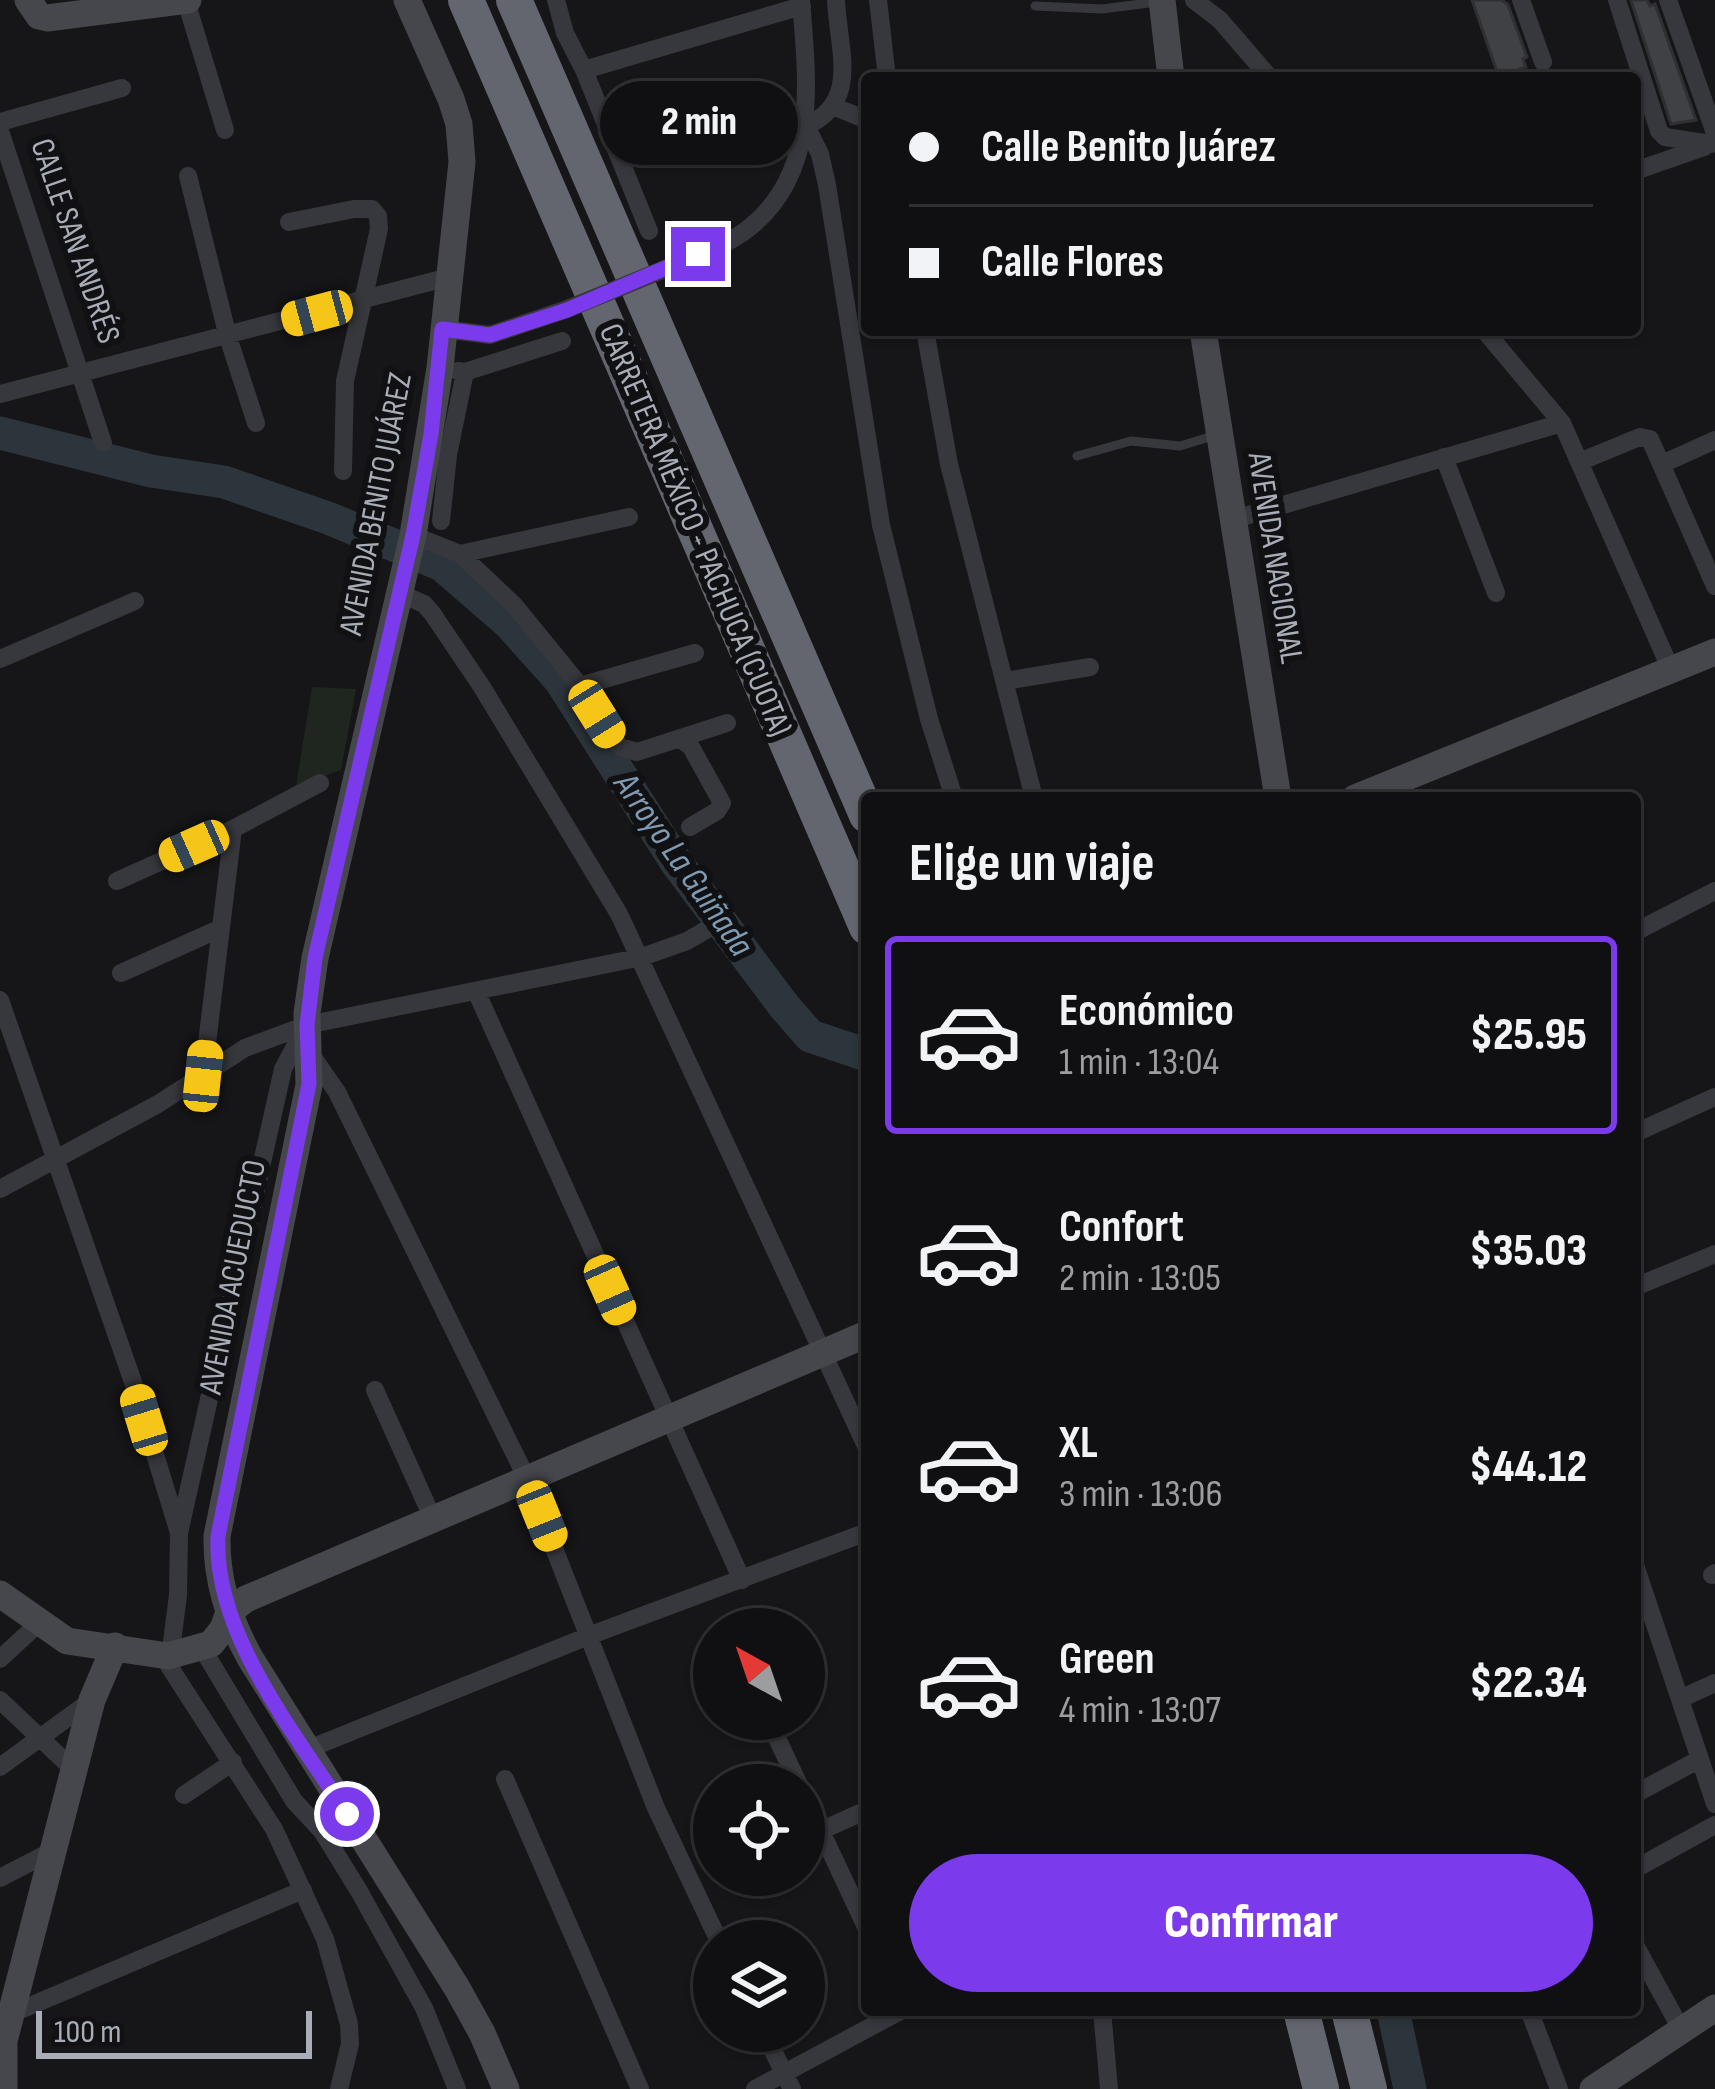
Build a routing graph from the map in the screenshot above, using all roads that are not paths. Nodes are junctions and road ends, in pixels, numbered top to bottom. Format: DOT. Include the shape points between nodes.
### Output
graph roads {
  1 [pos="187,0"];
  2 [pos="407,0"];
  3 [pos="466,0"];
  4 [pos="514,0"];
  5 [pos="556,0"];
  6 [pos="836,0"];
  7 [pos="878,0"];
  8 [pos="1194,0"];
  9 [pos="1521,0"];
  10 [pos="1617,0"];
  11 [pos="1669,0"];
  12 [pos="1162,1"];
  13 [pos="801,3"];
  14 [pos="1035,6"];
  15 [pos="33,8"];
  16 [pos="1543,62"];
  17 [pos="584,70"];
  18 [pos="886,72"];
  19 [pos="1170,72"];
  20 [pos="1265,72"];
  21 [pos="1640,72"];
  22 [pos="1641,74"];
  23 [pos="122,88"];
  24 [pos="835,107"];
  25 [pos="861,118"];
  26 [pos="806,126"];
  27 [pos="0,127"];
  28 [pos="225,130"];
  29 [pos="1714,140"];
  30 [pos="1641,169"];
  31 [pos="188,176"];
  32 [pos="290,222"];
  33 [pos="650,231"];
  34 [pos="449,277"];
  35 [pos="361,300"];
  36 [pos="442,329"];
  37 [pos="926,336"];
  38 [pos="1204,336"];
  39 [pos="1489,336"];
  40 [pos="228,337"];
  41 [pos="562,341"];
  42 [pos="453,370"];
  43 [pos="82,373"];
  44 [pos="0,394"];
  45 [pos="256,423"];
  46 [pos="1562,423"];
  47 [pos="1218,434"];
  48 [pos="1715,440"];
  49 [pos="104,443"];
  50 [pos="1077,456"];
  51 [pos="1444,457"];
  52 [pos="1579,462"];
  53 [pos="1662,464"];
  54 [pos="343,471"];
  55 [pos="629,517"];
  56 [pos="1232,520"];
  57 [pos="441,521"];
  58 [pos="412,538"];
  59 [pos="460,554"];
  60 [pos="1710,559"];
  61 [pos="402,585"];
  62 [pos="1715,586"];
  63 [pos="1496,593"];
  64 [pos="135,601"];
  65 [pos="1715,652"];
  66 [pos="695,653"];
  67 [pos="0,659"];
  68 [pos="1090,667"];
  69 [pos="1671,670"];
  70 [pos="1005,681"];
  71 [pos="580,686"];
  72 [pos="727,723"];
  73 [pos="682,740"];
  74 [pos="320,783"];
  75 [pos="952,792"];
  76 [pos="1033,792"];
  77 [pos="1277,792"];
  78 [pos="1370,792"];
  79 [pos="861,801"];
  80 [pos="690,826"];
  81 [pos="233,829"];
  82 [pos="117,881"];
  83 [pos="1715,891"];
  84 [pos="861,913"];
  85 [pos="711,927"];
  86 [pos="219,929"];
  87 [pos="1641,929"];
  88 [pos="642,957"];
  89 [pos="121,973"];
  90 [pos="476,991"];
  91 [pos="0,1000"];
  92 [pos="308,1038"];
  93 [pos="203,1076"];
  94 [pos="1715,1097"];
  95 [pos="1641,1130"];
  96 [pos="54,1159"];
  97 [pos="0,1190"];
  98 [pos="1715,1254"];
  99 [pos="1641,1285"];
  100 [pos="861,1337"];
  101 [pos="822,1353"];
  102 [pos="375,1390"];
  103 [pos="668,1418"];
  104 [pos="861,1435"];
  105 [pos="526,1477"];
  106 [pos="434,1519"];
  107 [pos="179,1533"];
  108 [pos="861,1534"];
  109 [pos="742,1580"];
  110 [pos="1641,1583"];
  111 [pos="0,1594"];
  112 [pos="230,1612"];
  113 [pos="39,1623"];
  114 [pos="590,1635"];
  115 [pos="115,1646"];
  116 [pos="202,1648"];
  117 [pos="168,1656"];
  118 [pos="0,1660"];
  119 [pos="1715,1683"];
  120 [pos="1680,1699"];
  121 [pos="0,1700"];
  122 [pos="92,1700"];
  123 [pos="41,1738"];
  124 [pos="306,1750"];
  125 [pos="1700,1759"];
  126 [pos="233,1762"];
  127 [pos="0,1767"];
  128 [pos="74,1770"];
  129 [pos="505,1779"];
  130 [pos="1641,1791"];
  131 [pos="184,1795"];
  132 [pos="1715,1804"];
  133 [pos="861,1813"];
  134 [pos="1715,1825"];
  135 [pos="825,1829"];
  136 [pos="825,1841"];
  137 [pos="57,1849"];
  138 [pos="1641,1866"];
  139 [pos="0,1878"];
  140 [pos="303,1890"];
  141 [pos="861,1916"];
  142 [pos="709,1920"];
  143 [pos="1641,1956"];
  144 [pos="1715,2008"];
  145 [pos="11,2014"];
  146 [pos="892,2016"];
  147 [pos="1102,2016"];
  148 [pos="1303,2016"];
  149 [pos="1350,2016"];
  150 [pos="1531,2016"];
  151 [pos="1681,2029"];
  152 [pos="774,2052"];
  153 [pos="788,2081"];
  154 [pos="4,2089"];
  155 [pos="339,2089"];
  156 [pos="457,2089"];
  157 [pos="506,2089"];
  158 [pos="640,2089"];
  159 [pos="755,2089"];
  160 [pos="1108,2089"];
  161 [pos="1321,2089"];
  162 [pos="1369,2089"];
  163 [pos="1559,2089"];
  164 [pos="1593,2089"];
  1 -- 15 [label="main road" via="55,18"];
  1 -- 28 [label="street"];
  2 -- 34 [label="main road, AVENIDA BENITO JUÁREZ" via="462,140"];
  3 -- 84 [label="highway, CARRETERA MÉXICO - PACHUCA (CUOTA)"];
  4 -- 79 [label="highway, CARRETERA MÉXICO - PACHUCA (CUOTA)"];
  5 -- 17 [label="street"];
  6 -- 24 [label="street" via="842,78"];
  7 -- 18 [label="street"];
  8 -- 20 [label="street"];
  9 -- 16 [label="street"];
  10 -- 21 [label="street"];
  11 -- 29 [label="street"];
  12 -- 14 [label="lane"];
  12 -- 19 [label="main road"];
  13 -- 17 [label="street"];
  13 -- 26 [label="street"];
  17 -- 33 [label="street"];
  22 -- 29 [label="street" via="1665,137"];
  23 -- 27 [label="street"];
  24 -- 25 [label="street"];
  24 -- 26 [label="street"];
  26 -- 36 [label="street, bridge" via="787,181 765,213 732,239 490,335"];
  26 -- 75 [label="street" via="827,185 881,525"];
  27 -- 43 [label="street, CALLE SAN ANDRÉS"];
  29 -- 30 [label="street"];
  31 -- 40 [label="street"];
  32 -- 35 [label="street" via="376,212"];
  34 -- 35 [label="street"];
  34 -- 36 [label="main road, AVENIDA BENITO JUÁREZ"];
  35 -- 40 [label="street"];
  35 -- 54 [label="street" via="344,381"];
  36 -- 42 [label="main road, AVENIDA BENITO JUÁREZ"];
  37 -- 70 [label="street" via="949,464"];
  38 -- 47 [label="main road, AVENIDA NACIONAL"];
  39 -- 46 [label="street"];
  40 -- 43 [label="street"];
  40 -- 45 [label="street"];
  41 -- 42 [label="street"];
  42 -- 57 [label="street"];
  42 -- 58 [label="main road, AVENIDA BENITO JUÁREZ"];
  43 -- 44 [label="street"];
  43 -- 49 [label="street, CALLE SAN ANDRÉS"];
  46 -- 51 [label="street"];
  46 -- 52 [label="street"];
  47 -- 50 [label="lane" via="1180,446 1130,441"];
  47 -- 56 [label="main road, AVENIDA NACIONAL"];
  48 -- 53 [label="street"];
  51 -- 56 [label="street"];
  51 -- 63 [label="street"];
  52 -- 53 [label="street" via="1645,436"];
  52 -- 69 [label="street"];
  53 -- 60 [label="street"];
  55 -- 59 [label="street"];
  56 -- 77 [label="main road, AVENIDA NACIONAL"];
  58 -- 59 [label="street"];
  58 -- 61 [label="main road, AVENIDA BENITO JUÁREZ"];
  59 -- 71 [label="street"];
  60 -- 62 [label="street"];
  61 -- 88 [label="street" via="482,687"];
  61 -- 92 [label="main road, AVENIDA BENITO JUÁREZ" via="328,894"];
  64 -- 67 [label="street"];
  65 -- 69 [label="main road"];
  66 -- 71 [label="street"];
  68 -- 70 [label="street"];
  69 -- 78 [label="main road"];
  70 -- 76 [label="street"];
  71 -- 73 [label="street" via="627,751"];
  72 -- 73 [label="street"];
  73 -- 80 [label="street" via="722,806"];
  74 -- 81 [label="street"];
  81 -- 82 [label="street"];
  81 -- 86 [label="street"];
  83 -- 87 [label="street"];
  85 -- 88 [label="street"];
  86 -- 89 [label="street"];
  86 -- 93 [label="street"];
  88 -- 90 [label="street"];
  88 -- 101 [label="street"];
  90 -- 92 [label="street"];
  90 -- 103 [label="street"];
  91 -- 96 [label="street"];
  92 -- 93 [label="street" via="245,1048"];
  92 -- 105 [label="street"];
  92 -- 107 [label="street" via="283,1069"];
  92 -- 112 [label="main road, AVENIDA ACUEDUCTO" via="309,1084 218,1536"];
  93 -- 96 [label="street"];
  94 -- 95 [label="street"];
  96 -- 97 [label="street"];
  96 -- 107 [label="street"];
  98 -- 99 [label="street"];
  100 -- 101 [label="main road"];
  101 -- 103 [label="main road"];
  101 -- 104 [label="street"];
  102 -- 106 [label="street"];
  103 -- 105 [label="main road"];
  103 -- 109 [label="street"];
  105 -- 106 [label="main road"];
  105 -- 114 [label="street"];
  106 -- 112 [label="main road"];
  107 -- 117 [label="street"];
  108 -- 109 [label="street"];
  109 -- 114 [label="street"];
  110 -- 120 [label="street"];
  111 -- 113 [label="main road"];
  112 -- 116 [label="main road"];
  112 -- 124 [label="main road, AVENIDA ACUEDUCTO"];
  113 -- 115 [label="main road" via="67,1641"];
  113 -- 118 [label="street"];
  114 -- 124 [label="street"];
  114 -- 142 [label="street"];
  115 -- 117 [label="main road"];
  115 -- 122 [label="main road"];
  116 -- 117 [label="main road"];
  116 -- 156 [label="street" via="294,1801 348,1873 424,2008"];
  117 -- 126 [label="street"];
  119 -- 120 [label="street"];
  120 -- 125 [label="street"];
  121 -- 123 [label="street"];
  122 -- 123 [label="street"];
  122 -- 128 [label="main road"];
  123 -- 127 [label="street"];
  123 -- 128 [label="street"];
  124 -- 157 [label="main road, AVENIDA ACUEDUCTO" via="457,1988"];
  125 -- 130 [label="street"];
  125 -- 132 [label="street"];
  126 -- 131 [label="street"];
  126 -- 140 [label="street"];
  128 -- 137 [label="main road"];
  129 -- 158 [label="street"];
  133 -- 135 [label="street"];
  134 -- 138 [label="street"];
  136 -- 141 [label="street"];
  137 -- 139 [label="street"];
  137 -- 145 [label="main road"];
  140 -- 145 [label="street"];
  140 -- 155 [label="street" via="350,2024"];
  143 -- 151 [label="street"];
  144 -- 151 [label="main road"];
  145 -- 154 [label="main road"];
  146 -- 153 [label="street"];
  147 -- 160 [label="street"];
  148 -- 161 [label="highway"];
  149 -- 162 [label="highway"];
  150 -- 163 [label="street"];
  151 -- 164 [label="main road"];
  152 -- 153 [label="street"];
  153 -- 159 [label="street"];
}
